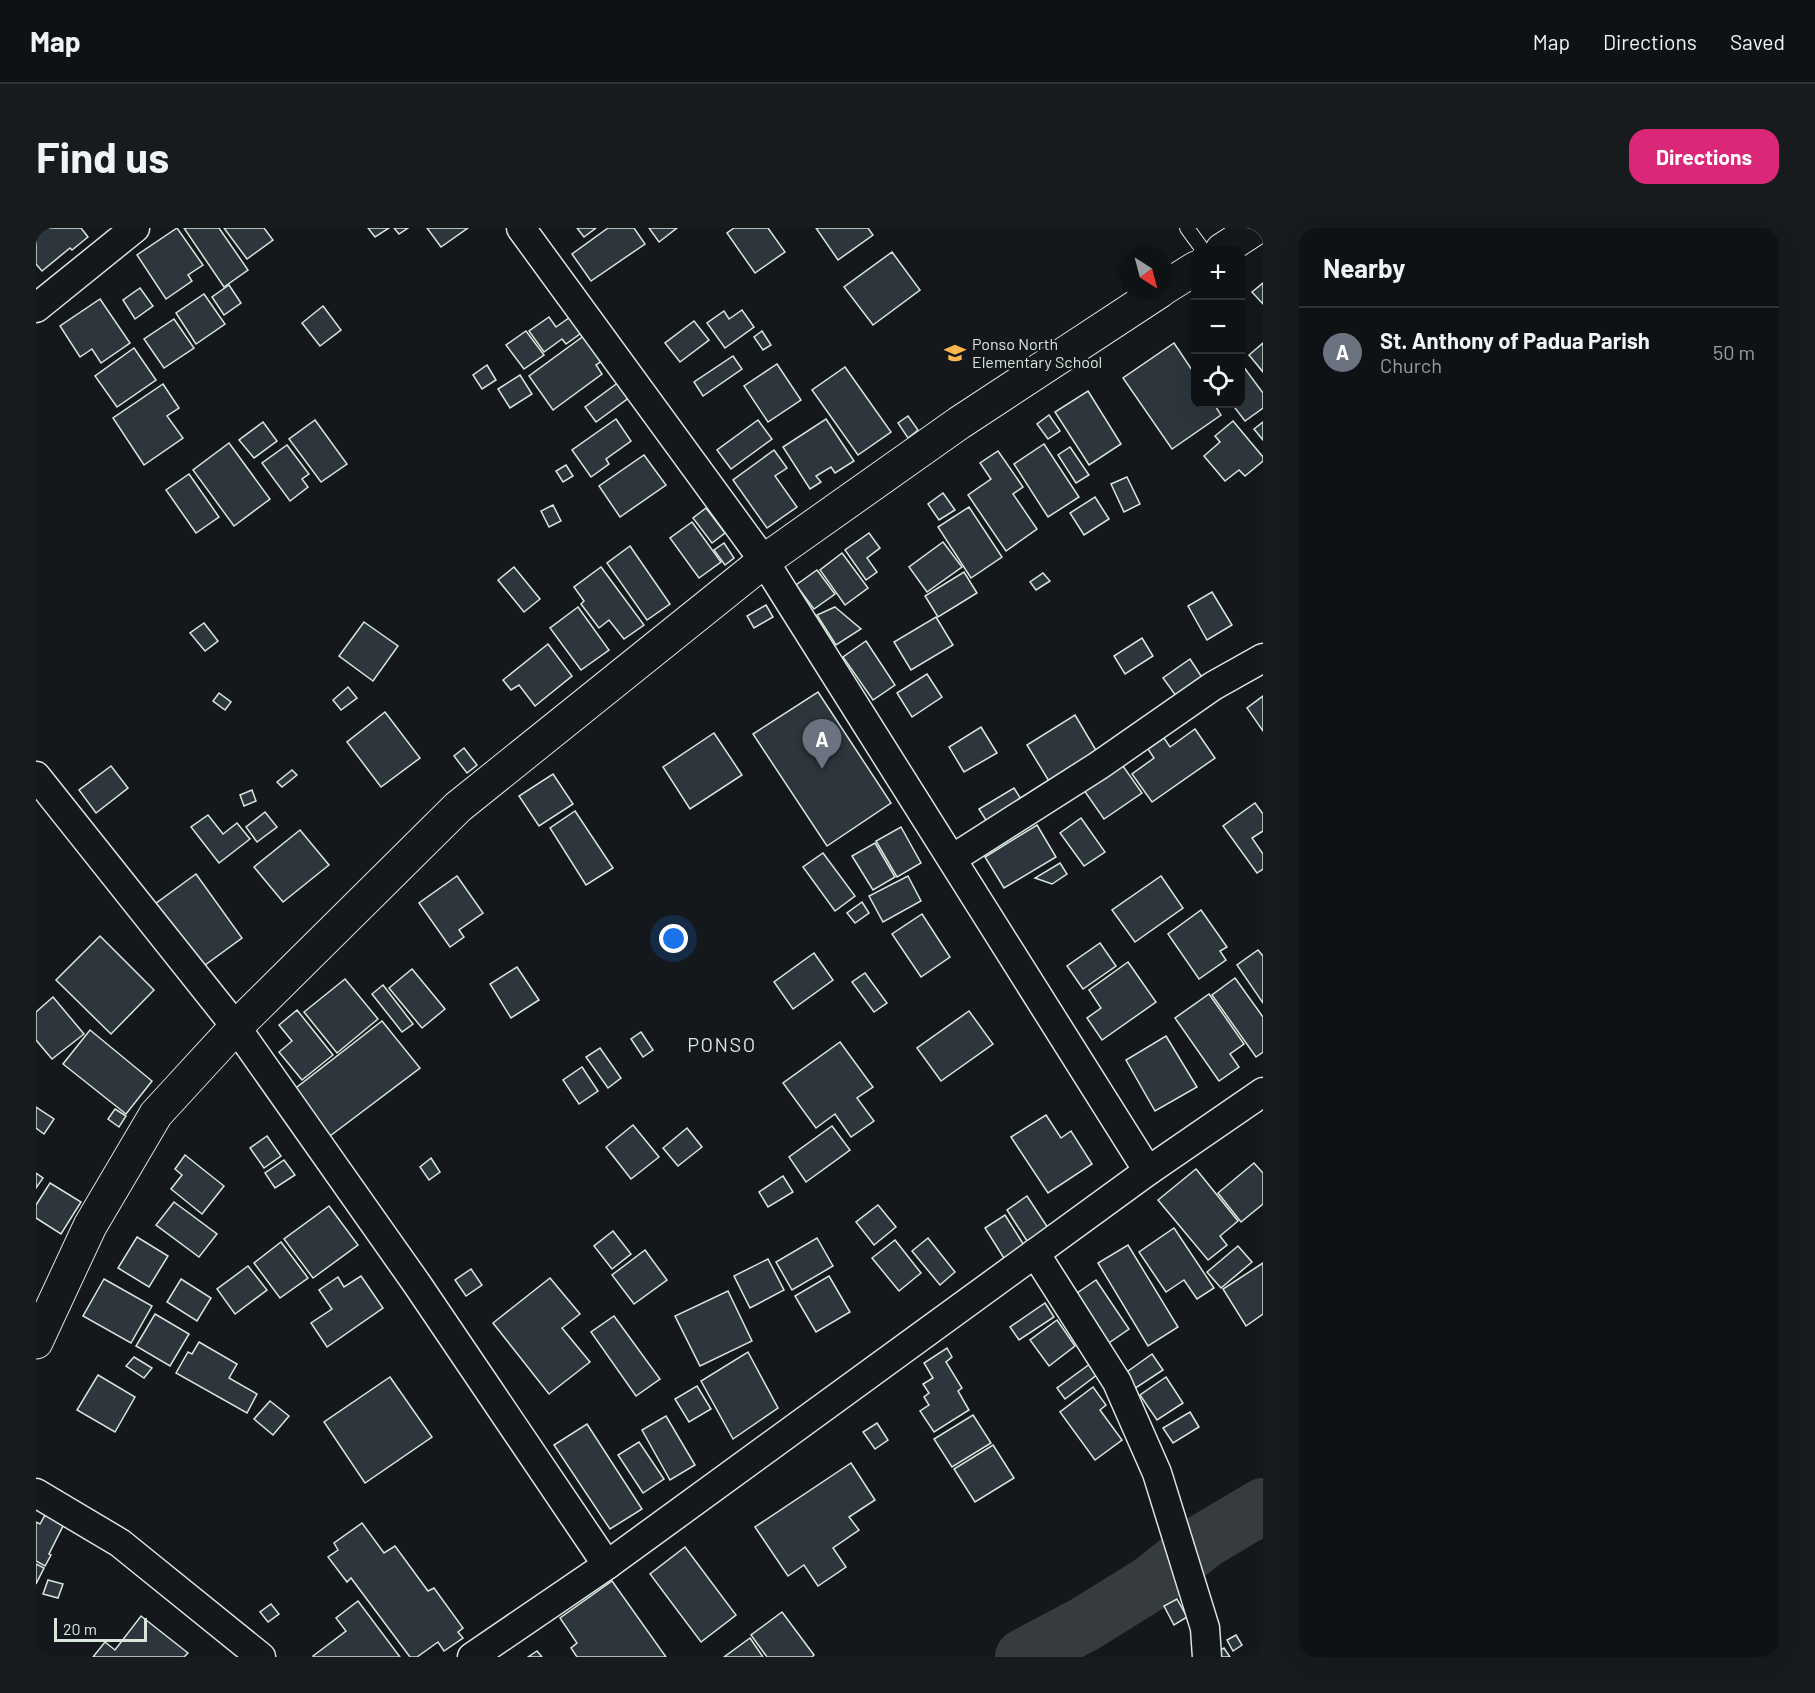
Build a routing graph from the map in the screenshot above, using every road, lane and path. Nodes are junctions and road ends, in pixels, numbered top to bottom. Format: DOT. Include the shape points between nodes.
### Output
graph roads {
  1 [pos="135,228"];
  2 [pos="521,228"];
  3 [pos="1187,228"];
  4 [pos="1256,228"];
  5 [pos="1200,246"];
  6 [pos="1228,246"];
  7 [pos="1191,271"];
  8 [pos="1173,282"];
  9 [pos="1146,300"];
  10 [pos="36,308"];
  11 [pos="764,561"];
  12 [pos="1263,658"];
  13 [pos="36,776"];
  14 [pos="952,859"];
  15 [pos="236,1027"];
  16 [pos="1263,1092"];
  17 [pos="1149,1171"];
  18 [pos="1035,1253"];
  19 [pos="36,1342"];
  20 [pos="36,1493"];
  21 [pos="608,1564"];
  22 [pos="261,1657"];
  23 [pos="472,1657"];
  24 [pos="1207,1657"];
  1 -- 10 [label="street"];
  2 -- 11 [label="street"];
  3 -- 5 [label="lane"];
  4 -- 6 [label="main road"];
  7 -- 8 [label="main road"];
  9 -- 11 [label="main road" via="959,423"];
  11 -- 14 [label="street"];
  11 -- 15 [label="main road" via="458,807"];
  12 -- 14 [label="street" via="1213,686 1098,766"];
  13 -- 15 [label="street"];
  14 -- 17 [label="street"];
  15 -- 19 [label="main road" via="156,1114 90,1226"];
  15 -- 21 [label="street"];
  16 -- 17 [label="street"];
  17 -- 18 [label="street"];
  18 -- 21 [label="street"];
  18 -- 24 [label="street" via="1117,1382 1157,1473 1204,1628"];
  20 -- 22 [label="street" via="120,1543"];
  21 -- 23 [label="street"];
}
